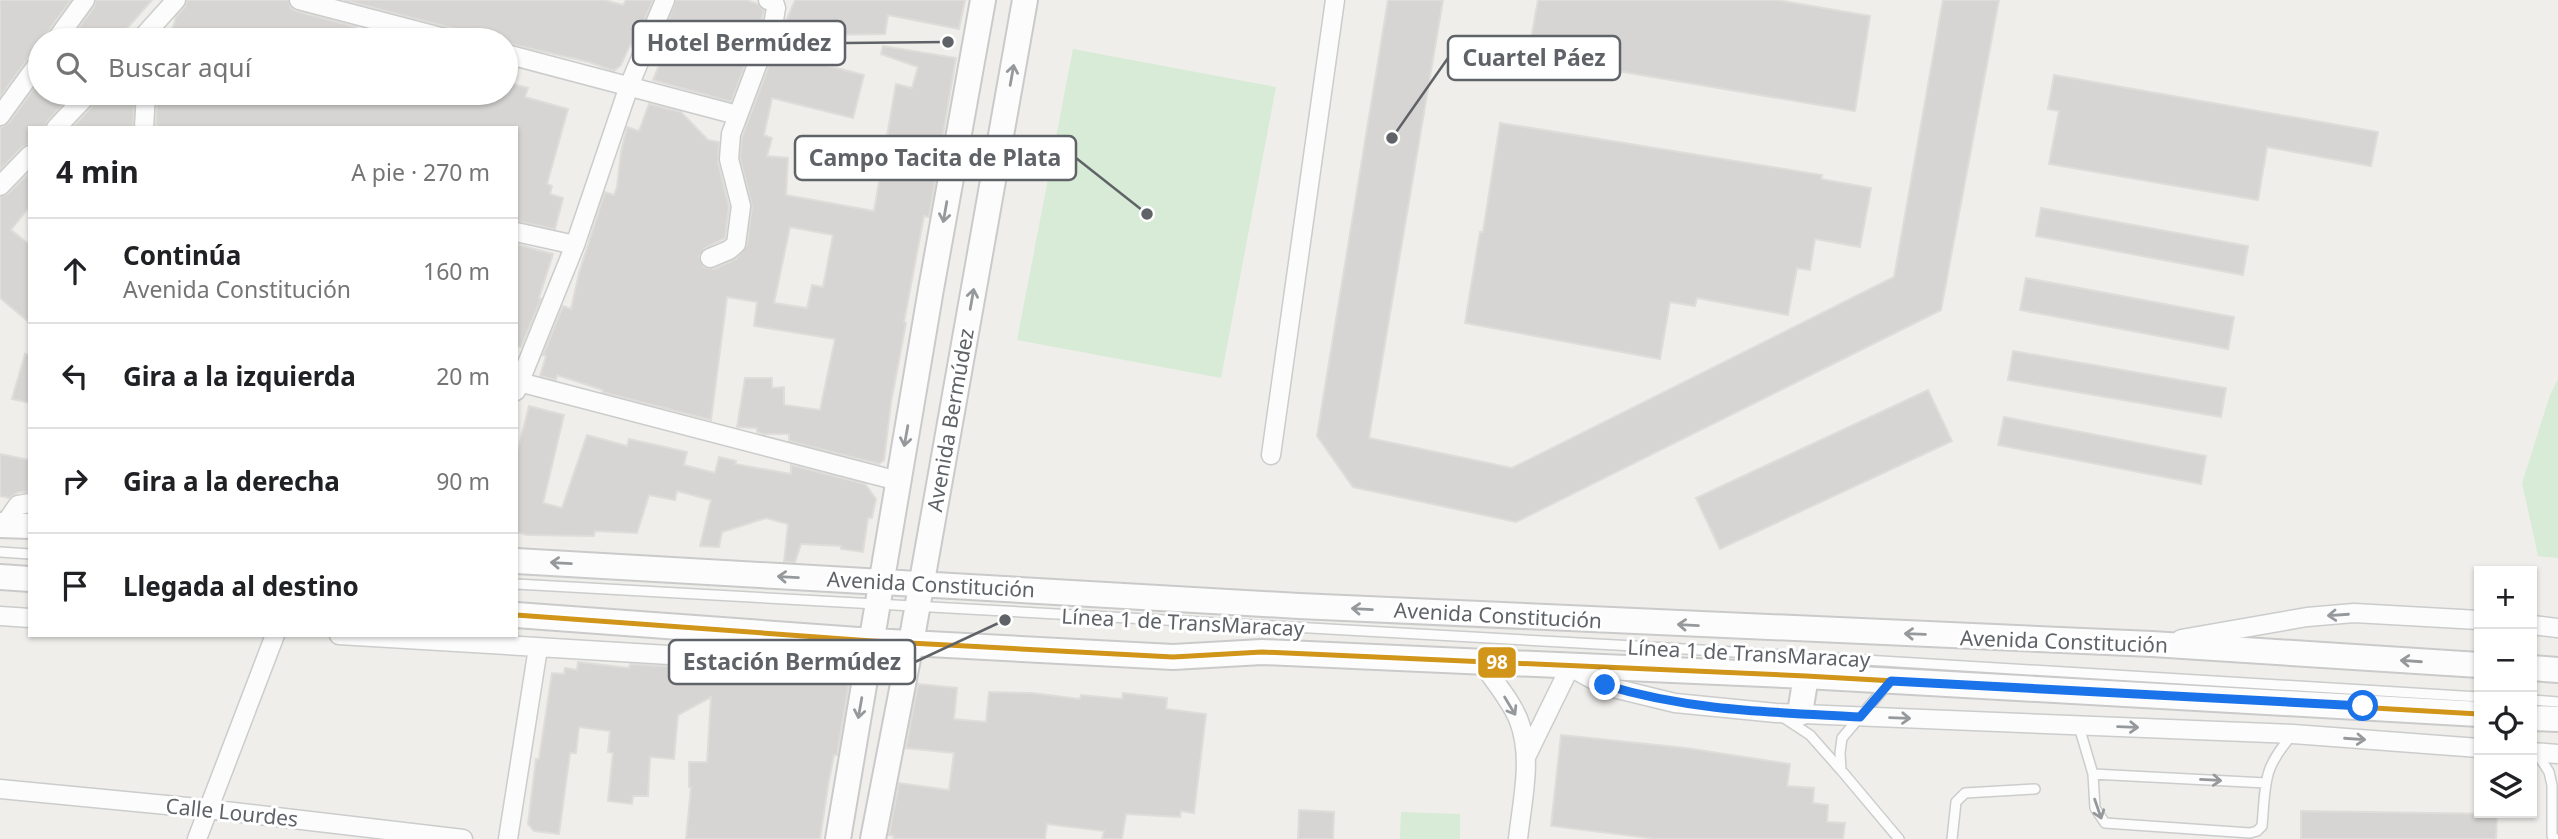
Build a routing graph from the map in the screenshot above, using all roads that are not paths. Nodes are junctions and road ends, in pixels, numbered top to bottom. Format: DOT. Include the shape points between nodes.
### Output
graph roads {
  1 [pos="85,0"];
  2 [pos="176,0"];
  3 [pos="299,0"];
  4 [pos="665,0"];
  5 [pos="768,0"];
  6 [pos="983,0"];
  7 [pos="1025,0"];
  8 [pos="1335,0"];
  9 [pos="65,28"];
  10 [pos="153,28"];
  11 [pos="406,28"];
  12 [pos="518,57"];
  13 [pos="28,78"];
  14 [pos="629,86"];
  15 [pos="78,105"];
  16 [pos="145,105"];
  17 [pos="737,115"];
  18 [pos="0,117"];
  19 [pos="58,126"];
  20 [pos="144,126"];
  21 [pos="28,157"];
  22 [pos="0,186"];
  23 [pos="518,232"];
  24 [pos="575,245"];
  25 [pos="710,258"];
  26 [pos="518,384"];
  27 [pos="518,386"];
  28 [pos="1271,455"];
  29 [pos="898,481"];
  30 [pos="28,503"];
  31 [pos="2,525"];
  32 [pos="28,526"];
  33 [pos="0,552"];
  34 [pos="28,554"];
  35 [pos="518,561"];
  36 [pos="0,577"];
  37 [pos="28,579"];
  38 [pos="921,583"];
  39 [pos="518,584"];
  40 [pos="879,594"];
  41 [pos="917,608"];
  42 [pos="518,615"];
  43 [pos="0,616"];
  44 [pos="28,618"];
  45 [pos="2474,620"];
  46 [pos="2537,626"];
  47 [pos="2558,628"];
  48 [pos="274,637"];
  49 [pos="370,637"];
  50 [pos="872,641"];
  51 [pos="911,643"];
  52 [pos="2152,644"];
  53 [pos="538,648"];
  54 [pos="1480,662"];
  55 [pos="803,663"];
  56 [pos="2474,665"];
  57 [pos="1570,667"];
  58 [pos="2537,668"];
  59 [pos="2558,670"];
  60 [pos="1806,676"];
  61 [pos="1891,681"];
  62 [pos="2474,697"];
  63 [pos="2537,700"];
  64 [pos="2558,702"];
  65 [pos="1788,713"];
  66 [pos="2474,714"];
  67 [pos="1860,717"];
  68 [pos="2537,718"];
  69 [pos="2558,719"];
  70 [pos="2070,724"];
  71 [pos="2293,734"];
  72 [pos="2474,748"];
  73 [pos="2537,753"];
  74 [pos="2558,754"];
  75 [pos="2536,755"];
  76 [pos="1526,757"];
  77 [pos="1841,770"];
  78 [pos="2093,774"];
  79 [pos="2266,783"];
  80 [pos="0,789"];
  81 [pos="2035,789"];
  82 [pos="208,809"];
  83 [pos="197,839"];
  84 [pos="463,839"];
  85 [pos="508,839"];
  86 [pos="838,839"];
  87 [pos="873,839"];
  88 [pos="1518,839"];
  89 [pos="1899,839"];
  90 [pos="1952,839"];
  91 [pos="2556,839"];
  1 -- 9 [label="street"];
  2 -- 10 [label="street"];
  3 -- 11 [label="street"];
  4 -- 14 [label="street"];
  5 -- 17 [label="street" via="776,8 774,20"];
  6 -- 29 [label="street, Avenida Bermúdez, one-way"];
  38 -- 7 [label="street, Avenida Bermúdez, one-way"];
  8 -- 28 [label="street"];
  12 -- 14 [label="street"];
  13 -- 18 [label="street"];
  14 -- 17 [label="street"];
  14 -- 24 [label="street"];
  15 -- 19 [label="street"];
  16 -- 20 [label="street"];
  17 -- 25 [label="street" via="729,159 741,206 736,244"];
  21 -- 22 [label="street"];
  23 -- 24 [label="street"];
  24 -- 26 [label="street"];
  27 -- 29 [label="street"];
  29 -- 40 [label="street, Avenida Bermúdez"];
  30 -- 31 [label="street" via="19,505"];
  31 -- 32 [label="street"];
  33 -- 34 [label="lane"];
  40 -- 35 [label="street, Avenida Constitución, one-way"];
  36 -- 37 [label="street"];
  38 -- 40 [label="street, Avenida Constitución"];
  38 -- 41 [label="street, Avenida Bermúdez"];
  52 -- 38 [label="street, Avenida Constitución, one-way" via="1327,607"];
  39 -- 40 [label="lane, Línea 1 de TransMaracay"];
  40 -- 41 [label="lane, Línea 1 de TransMaracay"];
  40 -- 50 [label="street, Avenida Bermúdez"];
  41 -- 51 [label="street, Avenida Bermúdez"];
  41 -- 62 [label="lane, Línea 1 de TransMaracay"];
  42 -- 50 [label="street"];
  43 -- 44 [label="street"];
  45 -- 52 [label="street, one-way" via="2319,616"];
  46 -- 47 [label="street"];
  48 -- 82 [label="street"];
  49 -- 53 [label="street"];
  50 -- 51 [label="street"];
  50 -- 86 [label="street, Avenida Bermúdez, one-way"];
  51 -- 54 [label="street" via="1173,657 1262,652"];
  51 -- 87 [label="street, Avenida Bermúdez"];
  56 -- 52 [label="street, Avenida Constitución, one-way"];
  53 -- 55 [label="street"];
  53 -- 85 [label="street"];
  54 -- 57 [label="street"];
  54 -- 76 [label="street, one-way" via="1518,720"];
  57 -- 60 [label="street"];
  57 -- 65 [label="street" via="1605,685 1675,704"];
  57 -- 76 [label="street"];
  58 -- 59 [label="street"];
  60 -- 61 [label="street"];
  60 -- 65 [label="street"];
  61 -- 66 [label="street"];
  61 -- 67 [label="lane"];
  63 -- 64 [label="lane"];
  65 -- 67 [label="street"];
  65 -- 77 [label="lane"];
  67 -- 70 [label="street, one-way"];
  67 -- 77 [label="lane" via="1842,738"];
  68 -- 69 [label="street"];
  70 -- 71 [label="street, one-way"];
  70 -- 78 [label="lane" via="2080,730"];
  71 -- 72 [label="street, one-way"];
  71 -- 79 [label="lane" via="2268,769"];
  73 -- 74 [label="street"];
  75 -- 91 [label="lane" via="2549,772 2552,836"];
  76 -- 88 [label="street"];
  77 -- 89 [label="lane"];
  78 -- 79 [label="lane, one-way"];
  78 -- 79 [label="lane, one-way" via="2095,808 2105,823 2250,833 2262,826"];
  80 -- 82 [label="street, Calle Lourdes"];
  81 -- 90 [label="lane" via="1965,793 1955,802"];
  82 -- 83 [label="street"];
  82 -- 84 [label="street, Calle Lourdes"];
}
